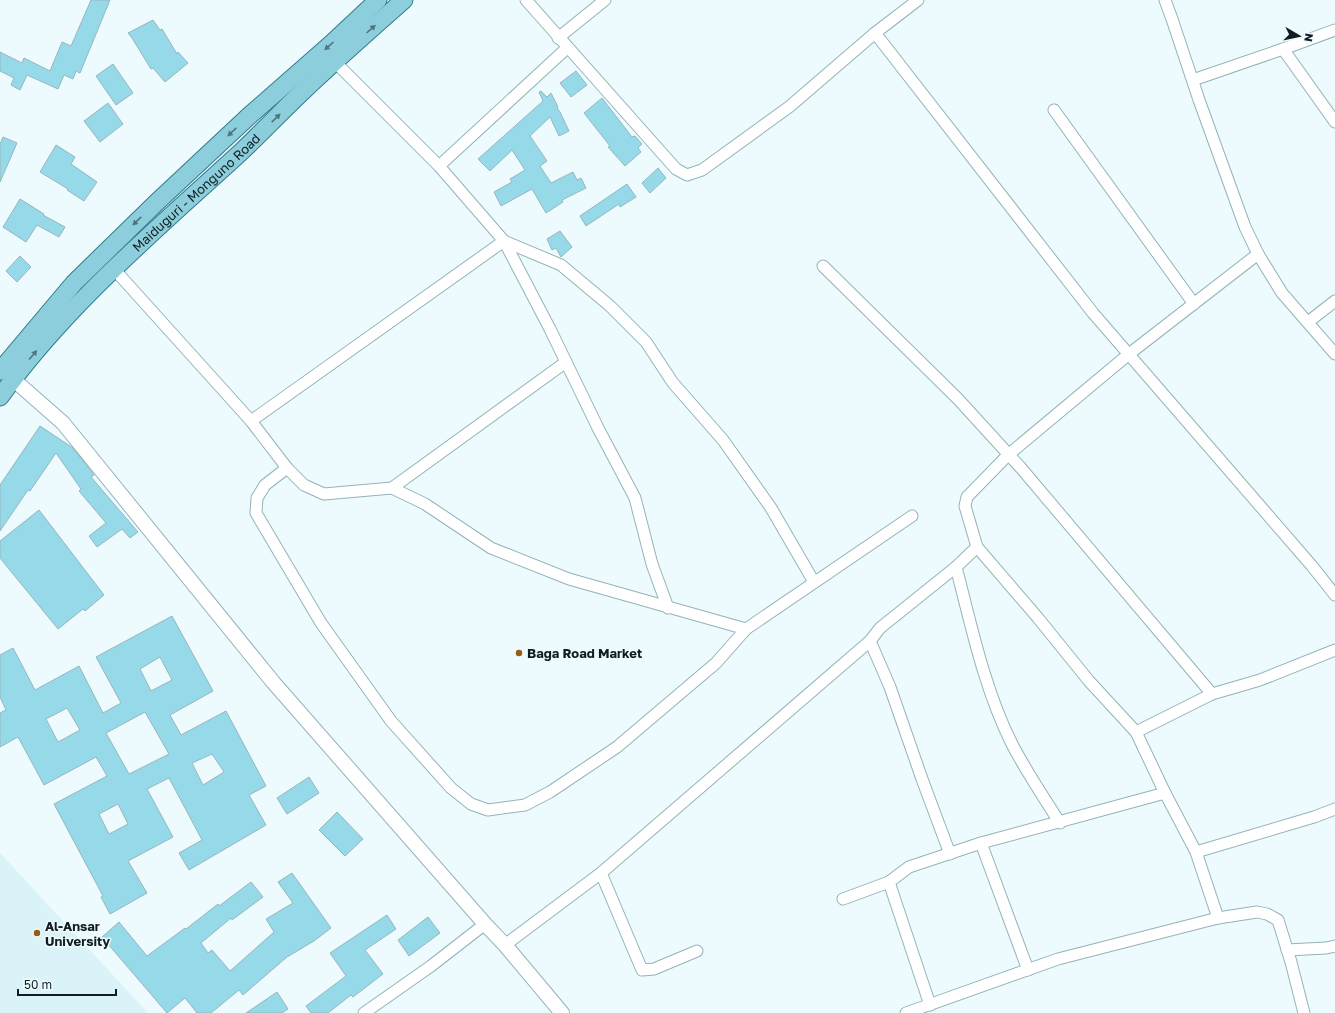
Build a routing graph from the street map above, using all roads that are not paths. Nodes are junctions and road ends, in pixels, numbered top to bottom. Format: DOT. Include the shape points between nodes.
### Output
graph roads {
  1 [pos="378,0"];
  2 [pos="404,0"];
  3 [pos="526,0"];
  4 [pos="605,0"];
  5 [pos="918,0"];
  6 [pos="1165,0"];
  7 [pos="1335,30"];
  8 [pos="875,33"];
  9 [pos="558,38"];
  10 [pos="567,48"];
  11 [pos="1283,49"];
  12 [pos="335,62"];
  13 [pos="1193,80"];
  14 [pos="1054,110"];
  15 [pos="1335,122"];
  16 [pos="439,166"];
  17 [pos="504,241"];
  18 [pos="1258,254"];
  19 [pos="823,266"];
  20 [pos="114,269"];
  21 [pos="1335,301"];
  22 [pos="1194,304"];
  23 [pos="1308,322"];
  24 [pos="1129,354"];
  25 [pos="1335,354"];
  26 [pos="566,362"];
  27 [pos="7,375"];
  28 [pos="0,396"];
  29 [pos="251,422"];
  30 [pos="1008,455"];
  31 [pos="286,468"];
  32 [pos="392,488"];
  33 [pos="912,516"];
  34 [pos="977,548"];
  35 [pos="956,567"];
  36 [pos="814,582"];
  37 [pos="1335,595"];
  38 [pos="668,608"];
  39 [pos="746,629"];
  40 [pos="870,641"];
  41 [pos="1335,650"];
  42 [pos="1212,694"];
  43 [pos="1136,732"];
  44 [pos="1164,793"];
  45 [pos="1335,809"];
  46 [pos="1060,823"];
  47 [pos="981,843"];
  48 [pos="1196,852"];
  49 [pos="950,854"];
  50 [pos="601,873"];
  51 [pos="889,882"];
  52 [pos="843,898"];
  53 [pos="1218,918"];
  54 [pos="485,924"];
  55 [pos="505,945"];
  56 [pos="1335,946"];
  57 [pos="1286,950"];
  58 [pos="697,951"];
  59 [pos="1028,970"];
  60 [pos="930,1005"];
  61 [pos="364,1013"];
  62 [pos="562,1013"];
  63 [pos="906,1013"];
  64 [pos="1304,1013"];
  1 -- 27 [label="main road, Maiduguri - Monguno Road, one-way" via="249,116 74,283"];
  12 -- 2 [label="main road, Maiduguri - Monguno Road, one-way"];
  3 -- 9 [label="street"];
  4 -- 9 [label="street"];
  5 -- 8 [label="street"];
  6 -- 13 [label="street"];
  7 -- 11 [label="street"];
  8 -- 10 [label="street" via="789,107 702,170 687,175 676,169"];
  8 -- 24 [label="street" via="1093,313"];
  9 -- 10 [label="street"];
  10 -- 16 [label="street"];
  11 -- 13 [label="street"];
  11 -- 15 [label="street"];
  12 -- 16 [label="street"];
  20 -- 12 [label="main road, Maiduguri - Monguno Road, one-way"];
  13 -- 18 [label="street" via="1245,227"];
  14 -- 22 [label="street"];
  16 -- 17 [label="street"];
  17 -- 26 [label="street"];
  17 -- 29 [label="street"];
  17 -- 36 [label="street" via="561,265 610,306 646,342 673,383 723,440 771,508"];
  18 -- 22 [label="street"];
  18 -- 23 [label="street" via="1282,292"];
  19 -- 30 [label="street" via="958,399"];
  27 -- 20 [label="main road, Maiduguri - Monguno Road, one-way"];
  20 -- 29 [label="street"];
  21 -- 23 [label="street"];
  22 -- 24 [label="street"];
  23 -- 25 [label="street"];
  24 -- 30 [label="street"];
  24 -- 37 [label="street"];
  26 -- 32 [label="street"];
  26 -- 38 [label="street" via="635,498 652,564"];
  27 -- 28 [label="main road, Maiduguri - Monguno Road"];
  27 -- 54 [label="street" via="63,423 273,682"];
  29 -- 31 [label="street"];
  30 -- 34 [label="street" via="967,497 965,506"];
  30 -- 42 [label="street"];
  31 -- 32 [label="street" via="304,486 324,494"];
  31 -- 39 [label="street" via="265,485 257,498 256,513 321,623 391,721 451,788 471,804 488,810 525,805 550,792 617,747 716,663"];
  32 -- 38 [label="street" via="425,504 491,548 569,579"];
  33 -- 36 [label="street"];
  34 -- 35 [label="street"];
  34 -- 43 [label="street" via="1089,681"];
  35 -- 40 [label="street" via="880,628"];
  35 -- 46 [label="street" via="988,687 1010,741"];
  36 -- 39 [label="street"];
  38 -- 39 [label="street"];
  40 -- 49 [label="street" via="890,687"];
  40 -- 50 [label="street"];
  41 -- 42 [label="street" via="1260,680"];
  42 -- 43 [label="street"];
  43 -- 44 [label="street"];
  44 -- 46 [label="street"];
  44 -- 48 [label="street"];
  45 -- 48 [label="street"];
  46 -- 47 [label="street"];
  47 -- 49 [label="street"];
  47 -- 59 [label="street"];
  48 -- 53 [label="street"];
  49 -- 51 [label="street" via="909,867"];
  50 -- 55 [label="street"];
  50 -- 58 [label="street" via="642,970 654,969"];
  51 -- 52 [label="street"];
  51 -- 60 [label="street"];
  53 -- 57 [label="street" via="1257,912 1267,914 1278,920"];
  53 -- 59 [label="street" via="1058,959"];
  54 -- 55 [label="street"];
  54 -- 61 [label="street"];
  55 -- 62 [label="street"];
  56 -- 57 [label="street"];
  57 -- 64 [label="street"];
  59 -- 60 [label="street"];
  60 -- 63 [label="street"];
}
